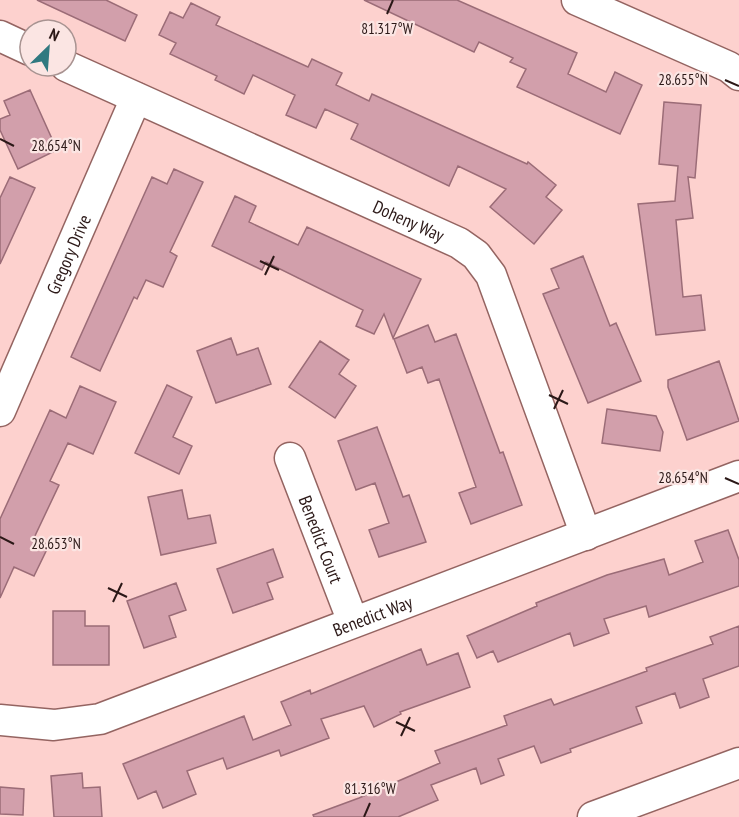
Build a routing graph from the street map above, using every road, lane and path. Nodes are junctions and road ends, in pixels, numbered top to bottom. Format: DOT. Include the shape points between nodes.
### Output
graph roads {
  1 [pos="577,0"];
  2 [pos="0,36"];
  3 [pos="18,44"];
  4 [pos="78,71"];
  5 [pos="739,75"];
  6 [pos="136,98"];
  7 [pos="0,411"];
  8 [pos="290,458"];
  9 [pos="739,476"];
  10 [pos="586,535"];
  11 [pos="353,622"];
  12 [pos="0,720"];
  13 [pos="739,763"];
  14 [pos="593,817"];
  1 -- 5 [label="street" via="729,67"];
  2 -- 3 [label="street"];
  4 -- 6 [label="street, Doheny Way"];
  6 -- 7 [label="street, Gregory Drive"];
  6 -- 10 [label="street, Doheny Way" via="459,243 476,255 490,275"];
  8 -- 11 [label="street, Benedict Court"];
  9 -- 10 [label="street, Benedict Way"];
  10 -- 11 [label="street, Benedict Way"];
  11 -- 12 [label="street, Benedict Way" via="100,719 54,725"];
  13 -- 14 [label="street"];
}
